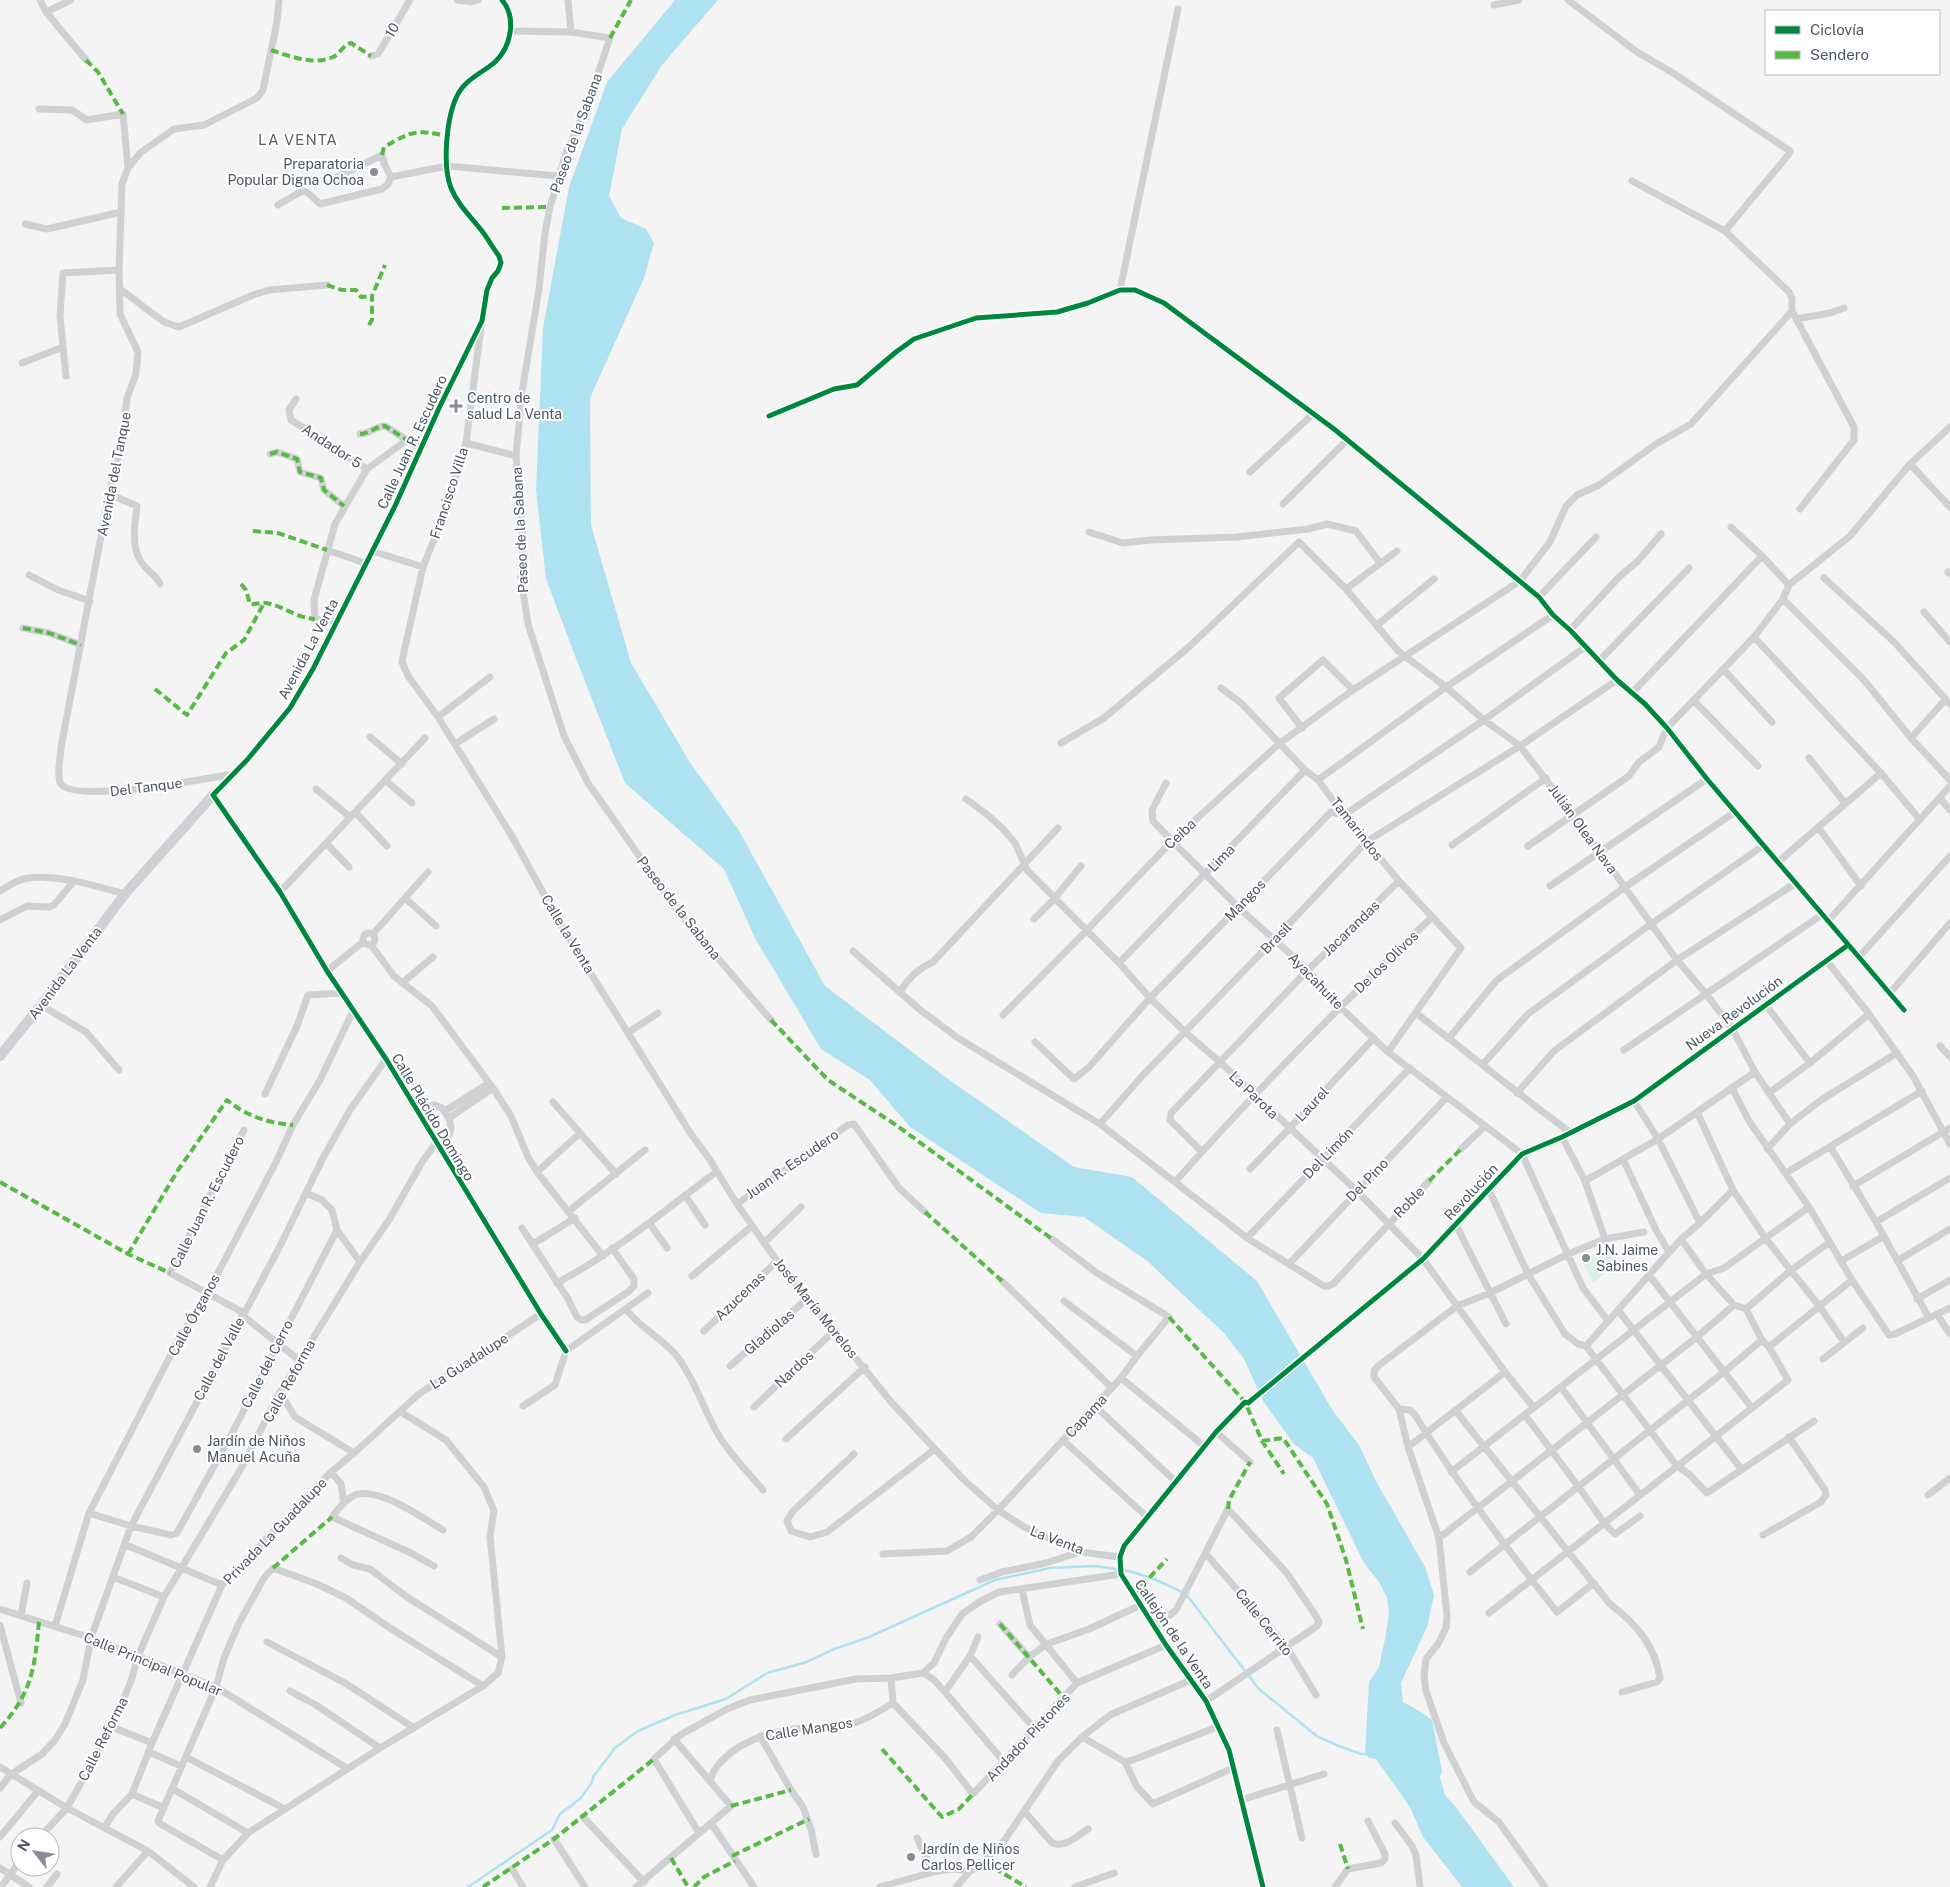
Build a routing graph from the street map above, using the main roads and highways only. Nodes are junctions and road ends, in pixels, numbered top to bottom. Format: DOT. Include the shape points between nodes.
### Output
graph roads {
  1 [pos="213,795"];
  2 [pos="0,1056"];
  1 -- 2 [label="main road, Avenida La Venta" via="125,894"];
}
